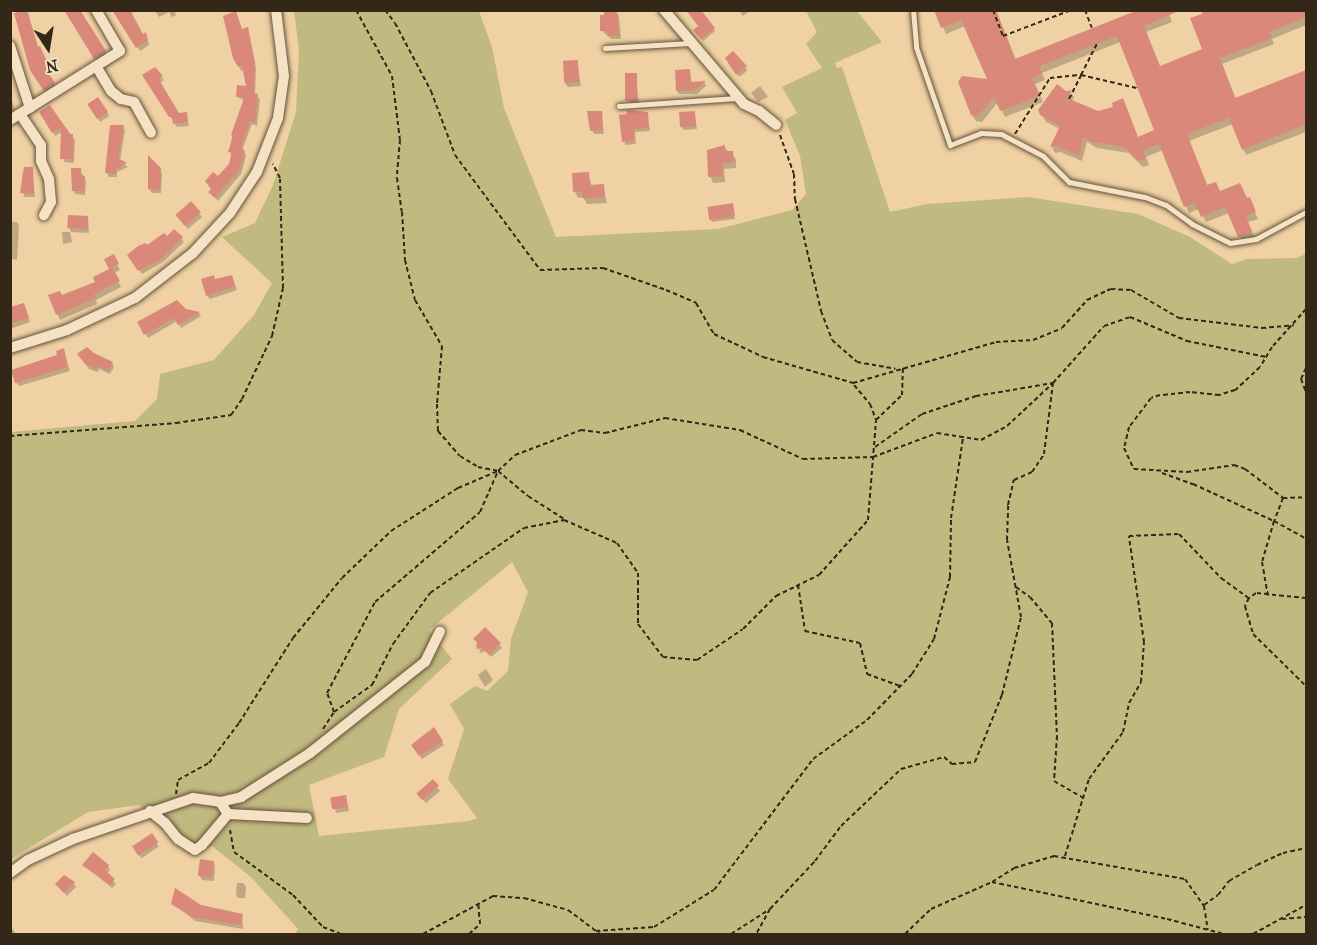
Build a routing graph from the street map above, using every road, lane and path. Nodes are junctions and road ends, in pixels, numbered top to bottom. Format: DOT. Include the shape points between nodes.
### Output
graph roads {
  1 [pos="96,10"];
  2 [pos="276,10"];
  3 [pos="356,10"];
  4 [pos="386,10"];
  5 [pos="664,10"];
  6 [pos="913,10"];
  7 [pos="993,10"];
  8 [pos="1071,10"];
  9 [pos="1085,10"];
  10 [pos="1092,28"];
  11 [pos="692,43"];
  12 [pos="1097,44"];
  13 [pos="10,46"];
  14 [pos="605,48"];
  15 [pos="96,66"];
  16 [pos="1081,75"];
  17 [pos="1137,88"];
  18 [pos="739,98"];
  19 [pos="1069,99"];
  20 [pos="619,106"];
  21 [pos="20,114"];
  22 [pos="776,125"];
  23 [pos="151,133"];
  24 [pos="1011,139"];
  25 [pos="266,151"];
  26 [pos="1306,213"];
  27 [pos="44,216"];
  28 [pos="1306,309"];
  29 [pos="1294,325"];
  30 [pos="10,348"];
  31 [pos="1266,357"];
  32 [pos="903,368"];
  33 [pos="1306,368"];
  34 [pos="898,370"];
  35 [pos="854,383"];
  36 [pos="1053,383"];
  37 [pos="1306,392"];
  38 [pos="876,420"];
  39 [pos="10,436"];
  40 [pos="964,437"];
  41 [pos="874,448"];
  42 [pos="873,458"];
  43 [pos="498,471"];
  44 [pos="1157,471"];
  45 [pos="1306,497"];
  46 [pos="1283,498"];
  47 [pos="566,521"];
  48 [pos="1274,521"];
  49 [pos="1306,539"];
  50 [pos="798,585"];
  51 [pos="1015,587"];
  52 [pos="1268,595"];
  53 [pos="1249,597"];
  54 [pos="1306,598"];
  55 [pos="440,631"];
  56 [pos="900,686"];
  57 [pos="1306,686"];
  58 [pos="334,712"];
  59 [pos="321,731"];
  60 [pos="1083,798"];
  61 [pos="220,802"];
  62 [pos="175,803"];
  63 [pos="150,811"];
  64 [pos="228,814"];
  65 [pos="307,818"];
  66 [pos="1306,848"];
  67 [pos="1065,856"];
  68 [pos="10,873"];
  69 [pos="992,882"];
  70 [pos="478,903"];
  71 [pos="1306,905"];
  72 [pos="1204,906"];
  73 [pos="770,909"];
  74 [pos="1306,916"];
  75 [pos="1281,919"];
  76 [pos="1208,930"];
  77 [pos="596,931"];
  78 [pos="341,934"];
  79 [pos="423,934"];
  80 [pos="470,934"];
  81 [pos="600,934"];
  82 [pos="731,934"];
  83 [pos="756,934"];
  84 [pos="905,934"];
  85 [pos="1224,934"];
  86 [pos="1252,934"];
  1 -- 15 [label="street" via="120,51"];
  2 -- 25 [label="street" via="283,86 278,118"];
  3 -- 43 [label="path" via="392,76 400,140 397,178 405,260 415,300 442,346 438,431 460,456 478,467"];
  4 -- 35 [label="path" via="431,91 455,155 540,270 603,268 666,290 696,303 714,334 764,357"];
  5 -- 11 [label="street"];
  6 -- 24 [label="lane" via="916,47 950,145 991,131"];
  7 -- 8 [label="path" via="1003,36"];
  9 -- 10 [label="path"];
  11 -- 14 [label="lane"];
  11 -- 18 [label="street"];
  12 -- 16 [label="path"];
  13 -- 21 [label="street"];
  15 -- 21 [label="street"];
  15 -- 23 [label="street" via="111,91 134,102"];
  16 -- 17 [label="path"];
  16 -- 19 [label="path"];
  16 -- 24 [label="path" via="1050,78"];
  18 -- 20 [label="lane"];
  18 -- 22 [label="street"];
  21 -- 27 [label="street" via="41,145 41,161 49,179 51,201"];
  22 -- 34 [label="path" via="794,174 807,258 832,340 857,362"];
  24 -- 26 [label="lane" via="1043,156 1069,183 1166,205 1192,224 1230,243 1256,239"];
  25 -- 30 [label="street" via="230,213 193,253 158,281 104,315"];
  25 -- 39 [label="path" via="280,178 283,288 272,336 231,415"];
  28 -- 29 [label="path"];
  29 -- 31 [label="path"];
  29 -- 32 [label="path" via="1262,328 1179,318 1131,290 1111,289 1087,300 1062,328 1033,340 996,342"];
  31 -- 36 [label="path" via="1187,341 1130,317 1104,326"];
  31 -- 44 [label="path" via="1235,390 1219,395 1190,392 1151,398 1129,428 1124,448 1134,469"];
  32 -- 34 [label="path"];
  32 -- 38 [label="path" via="902,395"];
  33 -- 37 [label="path" via="1301,379"];
  34 -- 35 [label="path"];
  35 -- 38 [label="path" via="870,404"];
  36 -- 40 [label="path" via="1007,426 981,440"];
  36 -- 41 [label="path" via="976,396 922,414"];
  36 -- 51 [label="path" via="1044,454 1032,472 1014,480 1008,505 1007,540"];
  38 -- 41 [label="path"];
  40 -- 42 [label="path" via="937,433"];
  40 -- 56 [label="path" via="951,518 950,577 934,639"];
  41 -- 42 [label="path"];
  42 -- 43 [label="path" via="803,459 740,429 665,418 605,433 581,430 515,455"];
  42 -- 50 [label="path" via="868,520 819,575"];
  43 -- 47 [label="path"];
  43 -- 58 [label="path" via="480,512 375,602 327,693"];
  43 -- 62 [label="path" via="458,488 391,531 342,578 293,638 239,723 208,763 178,780"];
  44 -- 46 [label="path" via="1187,472 1234,465"];
  44 -- 48 [label="path"];
  45 -- 46 [label="path"];
  46 -- 48 [label="path"];
  47 -- 50 [label="path" via="616,543 638,573 638,624 663,657 697,660 743,629 776,596"];
  47 -- 58 [label="path" via="524,528 430,593 393,644 372,685"];
  48 -- 49 [label="path"];
  48 -- 52 [label="path" via="1262,562"];
  50 -- 56 [label="path" via="805,631 860,643 867,674"];
  51 -- 60 [label="path" via="1030,597 1052,623 1057,736 1054,781"];
  51 -- 73 [label="path" via="1021,617 1002,695 975,762 952,764 944,757 901,769 841,826 816,861"];
  52 -- 53 [label="path" via="1256,593"];
  52 -- 54 [label="path"];
  53 -- 57 [label="path" via="1245,606 1253,634"];
  53 -- 60 [label="path" via="1221,578 1179,534 1129,536 1144,642 1141,682 1128,703 1123,732 1089,779"];
  55 -- 61 [label="street" via="425,662 310,753 241,797"];
  56 -- 77 [label="path" via="867,720 813,759 714,890 654,927"];
  58 -- 59 [label="path"];
  60 -- 67 [label="path"];
  61 -- 62 [label="street" via="193,798"];
  61 -- 64 [label="street"];
  62 -- 63 [label="street"];
  63 -- 64 [label="street" via="195,850"];
  63 -- 68 [label="street" via="73,839"];
  64 -- 65 [label="street"];
  64 -- 78 [label="path" via="234,852 293,894 323,927"];
  66 -- 72 [label="path" via="1257,865 1229,881"];
  67 -- 69 [label="path" via="1014,868"];
  67 -- 72 [label="path" via="1185,879"];
  69 -- 76 [label="path"];
  69 -- 84 [label="path" via="931,909"];
  70 -- 77 [label="path" via="493,896 524,898 568,910"];
  70 -- 79 [label="path"];
  70 -- 80 [label="path" via="480,924"];
  71 -- 75 [label="path"];
  72 -- 76 [label="path"];
  73 -- 82 [label="path"];
  73 -- 83 [label="path"];
  74 -- 75 [label="path"];
  75 -- 86 [label="path"];
  76 -- 85 [label="path"];
  77 -- 81 [label="path"];
}
